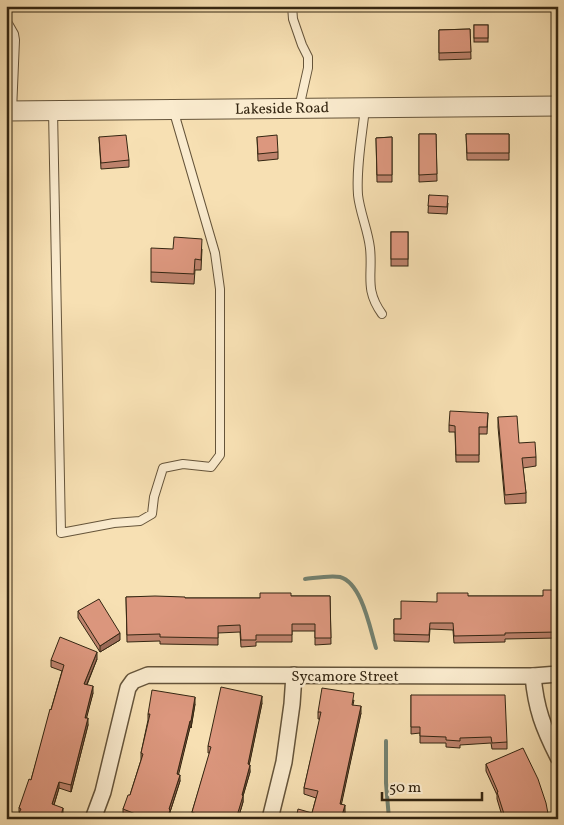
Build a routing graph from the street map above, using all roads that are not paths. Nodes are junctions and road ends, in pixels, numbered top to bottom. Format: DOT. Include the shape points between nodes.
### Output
graph roads {
  1 [pos="292,6"];
  2 [pos="6,20"];
  3 [pos="558,106"];
  4 [pos="299,108"];
  5 [pos="365,108"];
  6 [pos="174,109"];
  7 [pos="54,110"];
  8 [pos="9,111"];
  9 [pos="382,314"];
  10 [pos="558,674"];
  11 [pos="294,675"];
  12 [pos="533,676"];
  13 [pos="558,757"];
  14 [pos="93,819"];
  15 [pos="270,819"];
  1 -- 4 [label="lane" via="293,19 308,56"];
  2 -- 8 [label="lane" via="15,40"];
  3 -- 5 [label="street, Lakeside Road"];
  4 -- 5 [label="street, Lakeside Road"];
  4 -- 6 [label="street, Lakeside Road"];
  5 -- 9 [label="lane" via="358,198 370,247 370,291"];
  6 -- 7 [label="street, Lakeside Road"];
  6 -- 7 [label="lane" via="215,253 220,289 220,455 211,468 183,464 163,468 152,514 140,521 61,533"];
  7 -- 8 [label="street, Lakeside Road"];
  10 -- 12 [label="street, Sycamore Street"];
  11 -- 12 [label="street, Sycamore Street"];
  11 -- 14 [label="street, Sycamore Street" via="160,674 133,681 123,705 103,792"];
  11 -- 15 [label="street" via="284,762"];
  12 -- 13 [label="street" via="535,702"];
}
